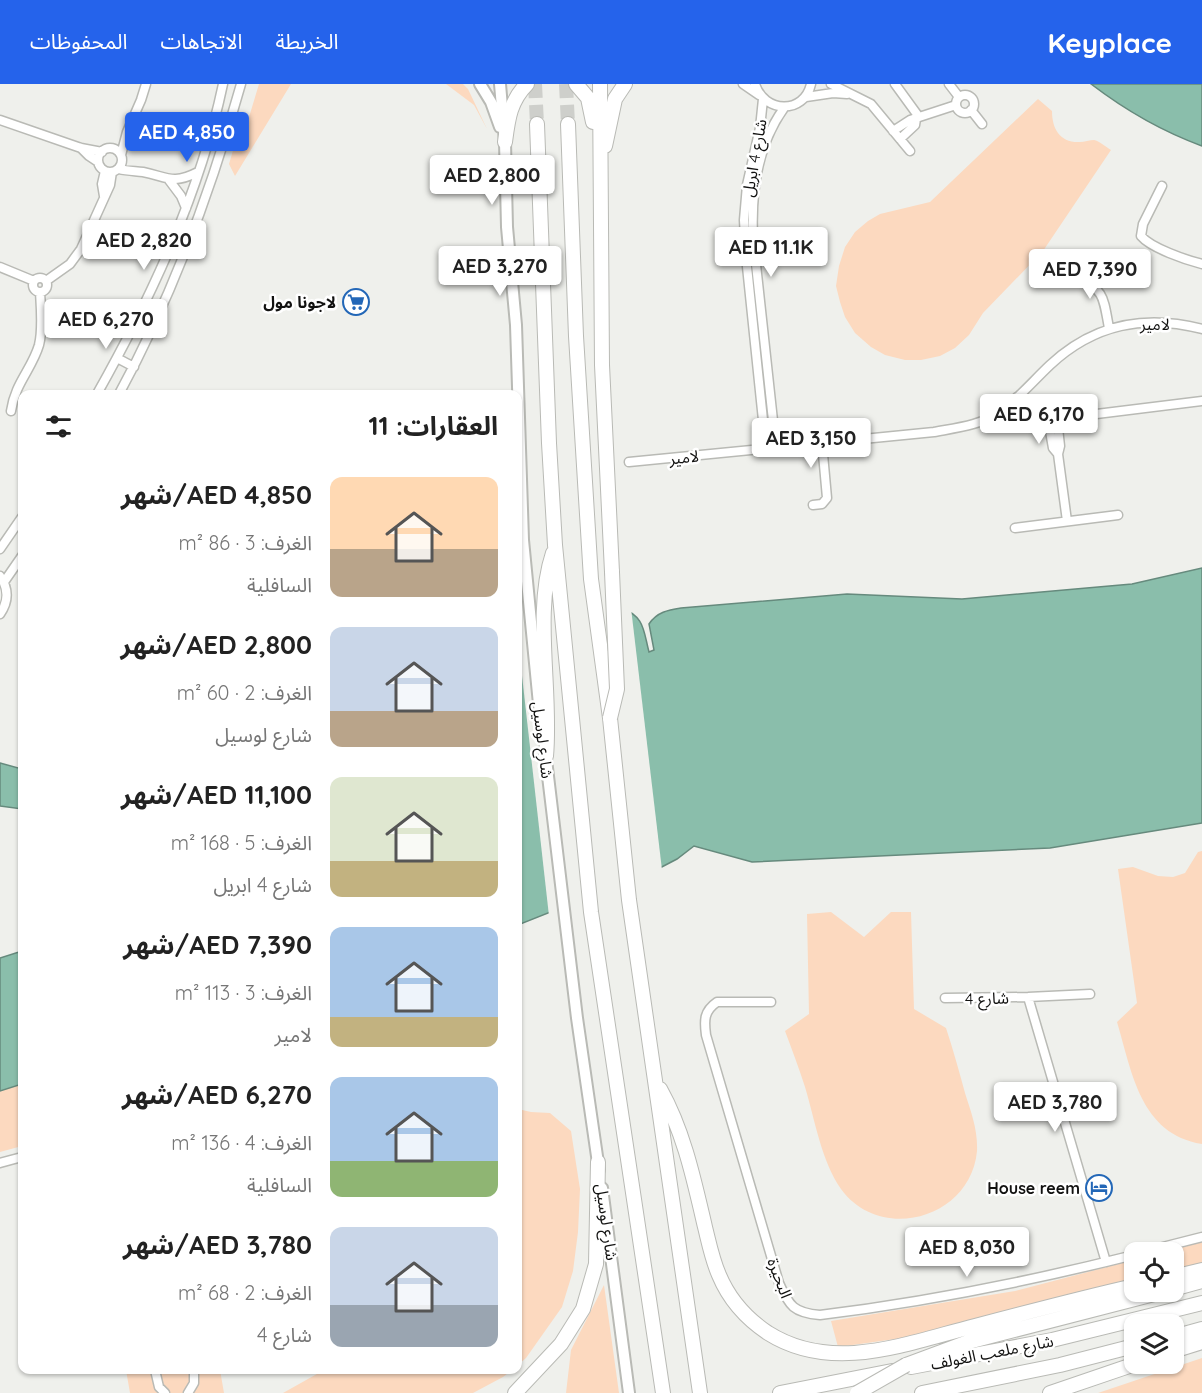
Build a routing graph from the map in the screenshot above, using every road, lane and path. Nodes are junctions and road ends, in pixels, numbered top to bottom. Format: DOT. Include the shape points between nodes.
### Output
graph roads {
  1 [pos="146,84"];
  2 [pos="223,84"];
  3 [pos="241,84"];
  4 [pos="480,84"];
  5 [pos="500,84"];
  6 [pos="527,84"];
  7 [pos="576,84"];
  8 [pos="600,84"];
  9 [pos="625,84"];
  10 [pos="743,84"];
  11 [pos="755,84"];
  12 [pos="811,84"];
  13 [pos="831,84"];
  14 [pos="895,84"];
  15 [pos="949,84"];
  16 [pos="761,97"];
  17 [pos="806,97"];
  18 [pos="859,98"];
  19 [pos="958,101"];
  20 [pos="784,108"];
  21 [pos="971,110"];
  22 [pos="918,118"];
  23 [pos="0,120"];
  24 [pos="537,124"];
  25 [pos="568,124"];
  26 [pos="982,124"];
  27 [pos="893,131"];
  28 [pos="127,132"];
  29 [pos="900,140"];
  30 [pos="505,142"];
  31 [pos="81,148"];
  32 [pos="112,148"];
  33 [pos="910,151"];
  34 [pos="102,152"];
  35 [pos="98,162"];
  36 [pos="116,165"];
  37 [pos="198,172"];
  38 [pos="599,175"];
  39 [pos="753,175"];
  40 [pos="169,180"];
  41 [pos="1162,186"];
  42 [pos="186,208"];
  43 [pos="1202,264"];
  44 [pos="0,267"];
  45 [pos="1070,272"];
  46 [pos="34,281"];
  47 [pos="46,281"];
  48 [pos="40,292"];
  49 [pos="1109,328"];
  50 [pos="1202,329"];
  51 [pos="117,358"];
  52 [pos="134,368"];
  53 [pos="99,390"];
  54 [pos="121,390"];
  55 [pos="518,390"];
  56 [pos="1017,398"];
  57 [pos="1202,401"];
  58 [pos="11,411"];
  59 [pos="1053,420"];
  60 [pos="822,443"];
  61 [pos="771,448"];
  62 [pos="629,462"];
  63 [pos="813,506"];
  64 [pos="522,509"];
  65 [pos="1118,515"];
  66 [pos="1067,521"];
  67 [pos="18,523"];
  68 [pos="1015,528"];
  69 [pos="555,545"];
  70 [pos="0,549"];
  71 [pos="18,561"];
  72 [pos="2,579"];
  73 [pos="0,614"];
  74 [pos="610,718"];
  75 [pos="546,756"];
  76 [pos="1090,993"];
  77 [pos="1028,997"];
  78 [pos="945,998"];
  79 [pos="771,1002"];
  80 [pos="654,1079"];
  81 [pos="18,1158"];
  82 [pos="598,1162"];
  83 [pos="0,1163"];
  84 [pos="1202,1237"];
  85 [pos="1182,1242"];
  86 [pos="1124,1258"];
  87 [pos="1106,1262"];
  88 [pos="1202,1270"];
  89 [pos="1184,1274"];
  90 [pos="1202,1281"];
  91 [pos="1184,1286"];
  92 [pos="1124,1289"];
  93 [pos="1124,1301"];
  94 [pos="1202,1303"];
  95 [pos="1202,1329"];
  96 [pos="1184,1334"];
  97 [pos="1202,1342"];
  98 [pos="1184,1348"];
  99 [pos="1124,1349"];
  100 [pos="1124,1368"];
  101 [pos="156,1374"];
  102 [pos="194,1374"];
  103 [pos="165,1393"];
  104 [pos="188,1393"];
  105 [pos="515,1393"];
  106 [pos="629,1393"];
  107 [pos="663,1393"];
  108 [pos="700,1393"];
  109 [pos="780,1393"];
  110 [pos="857,1393"];
  111 [pos="922,1393"];
  112 [pos="1050,1393"];
  1 -- 28 [label="street"];
  2 -- 37 [label="street"];
  3 -- 52 [label="street" via="221,153 174,282"];
  4 -- 30 [label="street"];
  5 -- 30 [label="street, شارع لوسيل"];
  6 -- 30 [label="main road" via="512,105"];
  7 -- 38 [label="main road" via="588,98 592,111"];
  8 -- 38 [label="main road"];
  9 -- 38 [label="main road" via="615,99"];
  10 -- 16 [label="street, شارع 4 ابريل"];
  11 -- 16 [label="street"];
  12 -- 17 [label="street"];
  13 -- 18 [label="street"];
  14 -- 22 [label="street"];
  15 -- 19 [label="street"];
  16 -- 20 [label="street"];
  16 -- 39 [label="street, شارع 4 ابريل"];
  17 -- 18 [label="street" via="842,94"];
  17 -- 20 [label="street"];
  18 -- 27 [label="street" via="871,104"];
  19 -- 21 [label="street" via="962,112"];
  19 -- 21 [label="street" via="966,94 972,98"];
  19 -- 22 [label="street"];
  20 -- 39 [label="street, شارع 4 ابريل" via="767,137"];
  21 -- 26 [label="street"];
  22 -- 27 [label="street"];
  22 -- 29 [label="street"];
  23 -- 31 [label="street"];
  24 -- 69 [label="main road, شارع لوسيل"];
  25 -- 74 [label="main road" via="591,579"];
  27 -- 29 [label="street"];
  28 -- 32 [label="street"];
  28 -- 36 [label="street"];
  29 -- 33 [label="street"];
  30 -- 55 [label="street, شارع لوسيل"];
  31 -- 34 [label="street"];
  31 -- 35 [label="street"];
  32 -- 34 [label="street"];
  32 -- 36 [label="street"];
  34 -- 35 [label="street"];
  35 -- 36 [label="street"];
  36 -- 40 [label="street"];
  36 -- 47 [label="street" via="102,184 104,196 81,249 70,264"];
  37 -- 40 [label="street"];
  37 -- 42 [label="street"];
  38 -- 74 [label="main road, bridge" via="602,365 617,689"];
  39 -- 61 [label="street, شارع 4 ابريل" via="758,324"];
  40 -- 42 [label="street"];
  41 -- 43 [label="street" via="1141,236 1157,247"];
  42 -- 51 [label="street"];
  44 -- 46 [label="street"];
  45 -- 49 [label="street" via="1098,289 1104,299"];
  46 -- 47 [label="street"];
  46 -- 48 [label="street" via="33,288"];
  47 -- 48 [label="street" via="47,287"];
  48 -- 58 [label="street" via="39,344 16,388"];
  49 -- 50 [label="street, لامير" via="1167,322"];
  49 -- 56 [label="street, لامير" via="1071,348"];
  51 -- 52 [label="street"];
  51 -- 53 [label="street"];
  52 -- 54 [label="street"];
  56 -- 59 [label="street" via="1033,415"];
  56 -- 60 [label="street, لامير" via="998,414 961,427"];
  57 -- 59 [label="street"];
  59 -- 66 [label="street" via="1053,447 1058,454"];
  60 -- 61 [label="street, لامير"];
  60 -- 63 [label="street" via="826,498 822,504"];
  61 -- 62 [label="street, لامير"];
  64 -- 75 [label="street, شارع لوسيل" via="538,711"];
  65 -- 66 [label="street"];
  66 -- 68 [label="street"];
  67 -- 70 [label="street"];
  69 -- 75 [label="main road" via="544,600 549,726"];
  69 -- 107 [label="main road, شارع لوسيل" via="591,912"];
  71 -- 72 [label="street"];
  72 -- 73 [label="street" via="7,596"];
  74 -- 80 [label="main road" via="629,900"];
  75 -- 82 [label="street, شارع لوسيل"];
  76 -- 77 [label="street, شارع 4"];
  77 -- 78 [label="street, شارع 4"];
  77 -- 87 [label="street, شارع 4"];
  79 -- 87 [label="street, البحيرة" via="717,1002 704,1021 779,1284 791,1306 805,1314 836,1313"];
  80 -- 92 [label="main road" via="680,1132 710,1252 728,1294 754,1323 789,1344 826,1353 882,1350"];
  80 -- 108 [label="main road"];
  81 -- 83 [label="street"];
  82 -- 105 [label="main road" via="596,1264 583,1310 561,1344"];
  82 -- 106 [label="street, شارع لوسيل"];
  84 -- 85 [label="street"];
  86 -- 87 [label="street, البحيرة"];
  88 -- 89 [label="main road"];
  90 -- 91 [label="main road"];
  93 -- 110 [label="main road, bridge" via="940,1352 906,1365"];
  94 -- 109 [label="main road, شارع ملعب الغولف" via="1052,1340"];
  95 -- 96 [label="main road"];
  97 -- 98 [label="main road"];
  99 -- 111 [label="main road, شارع ملعب الغولف"];
  100 -- 112 [label="main road"];
  101 -- 103 [label="street"];
  102 -- 104 [label="street"];
}
